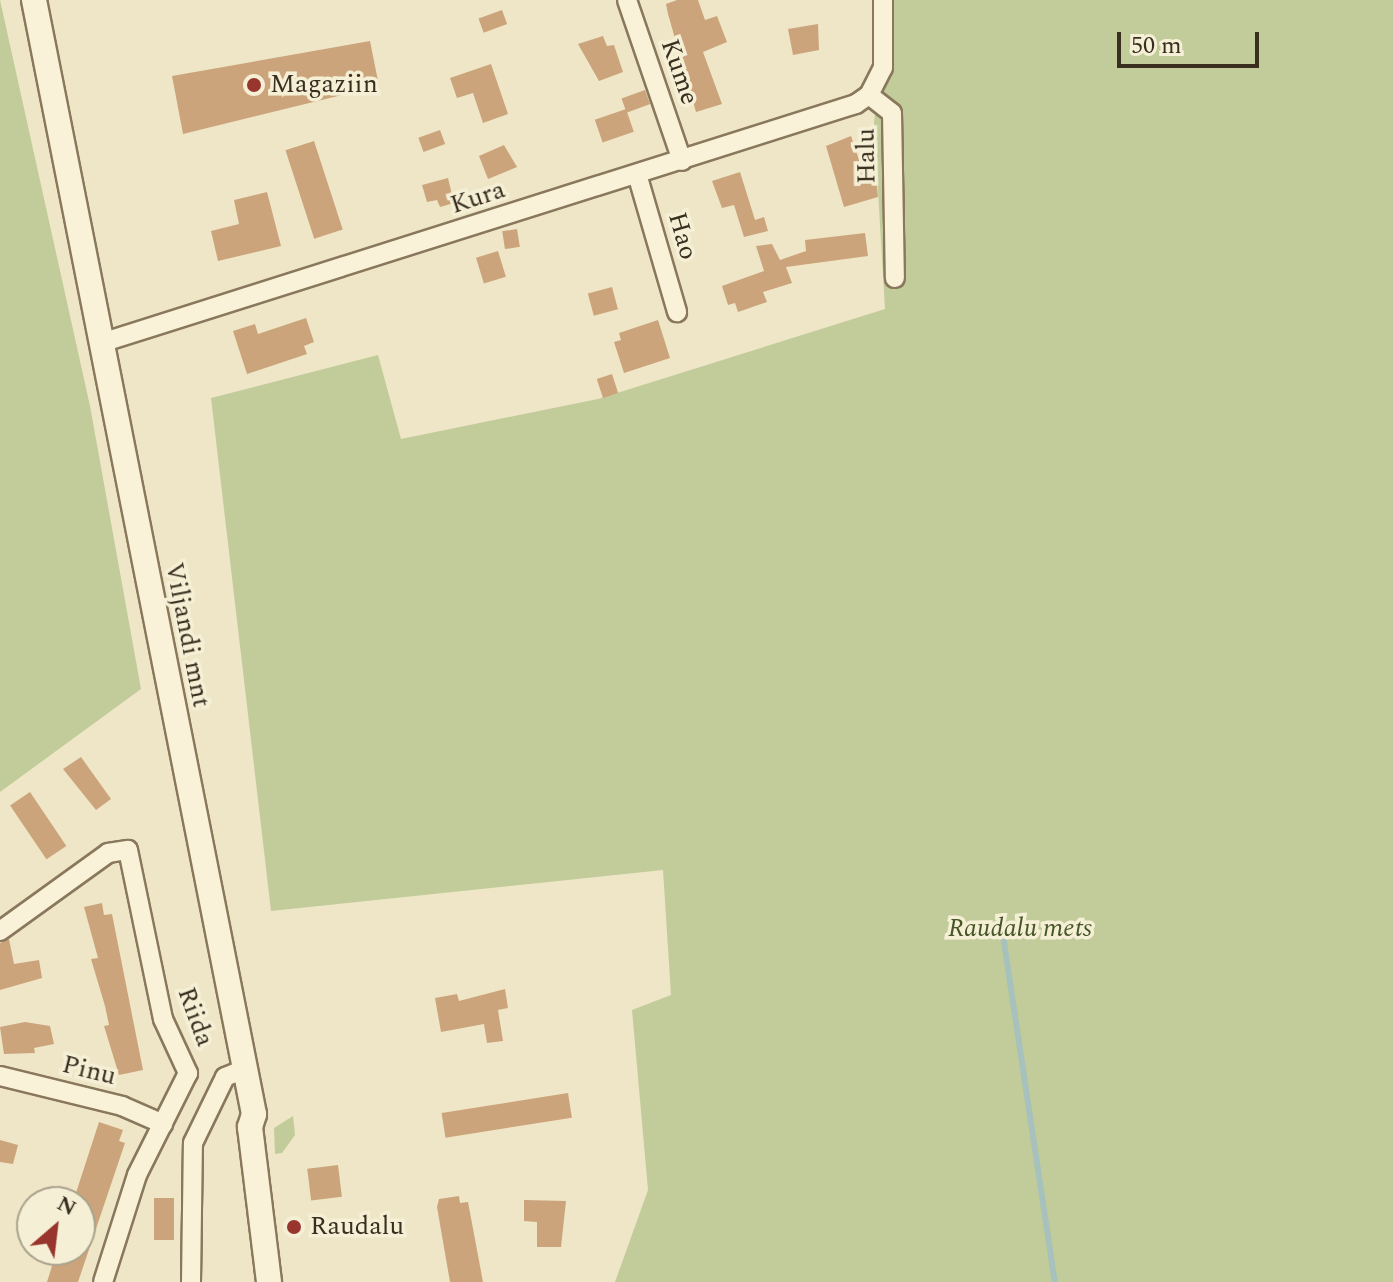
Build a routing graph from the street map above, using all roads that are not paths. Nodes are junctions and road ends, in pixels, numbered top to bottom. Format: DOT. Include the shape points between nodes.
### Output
graph roads {
  1 [pos="34,0"];
  2 [pos="627,0"];
  3 [pos="883,0"];
  4 [pos="869,95"];
  5 [pos="682,161"];
  6 [pos="637,174"];
  7 [pos="895,278"];
  8 [pos="677,312"];
  9 [pos="101,343"];
  10 [pos="0,931"];
  11 [pos="245,1069"];
  12 [pos="0,1076"];
  13 [pos="254,1114"];
  14 [pos="163,1124"];
  15 [pos="103,1282"];
  16 [pos="191,1282"];
  17 [pos="269,1282"];
  18 [pos="285,1282"];
  1 -- 9 [label="main road, Viljandi mnt"];
  2 -- 5 [label="street, Kume"];
  3 -- 4 [label="street, Halu" via="883,68"];
  4 -- 5 [label="street, Kura"];
  4 -- 7 [label="street, Halu" via="892,113"];
  5 -- 6 [label="street, Kura"];
  6 -- 8 [label="street, Hao"];
  6 -- 9 [label="street, Kura"];
  9 -- 11 [label="main road, Viljandi mnt"];
  10 -- 14 [label="street, Riida" via="108,853 128,850 163,1019 188,1073"];
  11 -- 13 [label="main road, Viljandi mnt"];
  11 -- 16 [label="street" via="225,1077 193,1143"];
  12 -- 14 [label="street, Pinu" via="122,1106"];
  13 -- 17 [label="main road, Viljandi mnt" via="250,1127"];
  13 -- 18 [label="main road" via="262,1130"];
  14 -- 15 [label="street, Riida" via="137,1175"];
}
